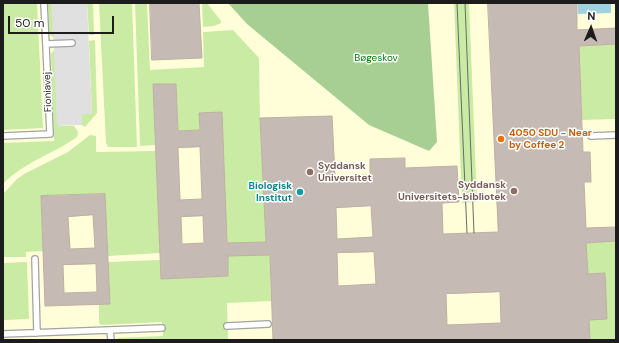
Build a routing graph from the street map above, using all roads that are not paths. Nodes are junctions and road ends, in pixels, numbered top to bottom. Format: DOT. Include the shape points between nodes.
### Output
graph roads {
  1 [pos="44,3"];
  2 [pos="72,43"];
  3 [pos="46,44"];
  4 [pos="616,135"];
  5 [pos="3,136"];
  6 [pos="591,136"];
  7 [pos="35,259"];
  8 [pos="268,324"];
  9 [pos="227,326"];
  10 [pos="162,328"];
  11 [pos="110,330"];
  12 [pos="37,333"];
  13 [pos="3,334"];
  14 [pos="111,340"];
  1 -- 3 [label="lane, Fioniavej"];
  2 -- 3 [label="lane"];
  3 -- 5 [label="lane, Fioniavej" via="50,134"];
  4 -- 6 [label="lane"];
  7 -- 12 [label="lane"];
  8 -- 9 [label="lane"];
  10 -- 11 [label="lane"];
  11 -- 12 [label="lane"];
  11 -- 14 [label="lane"];
  12 -- 13 [label="lane"];
}
